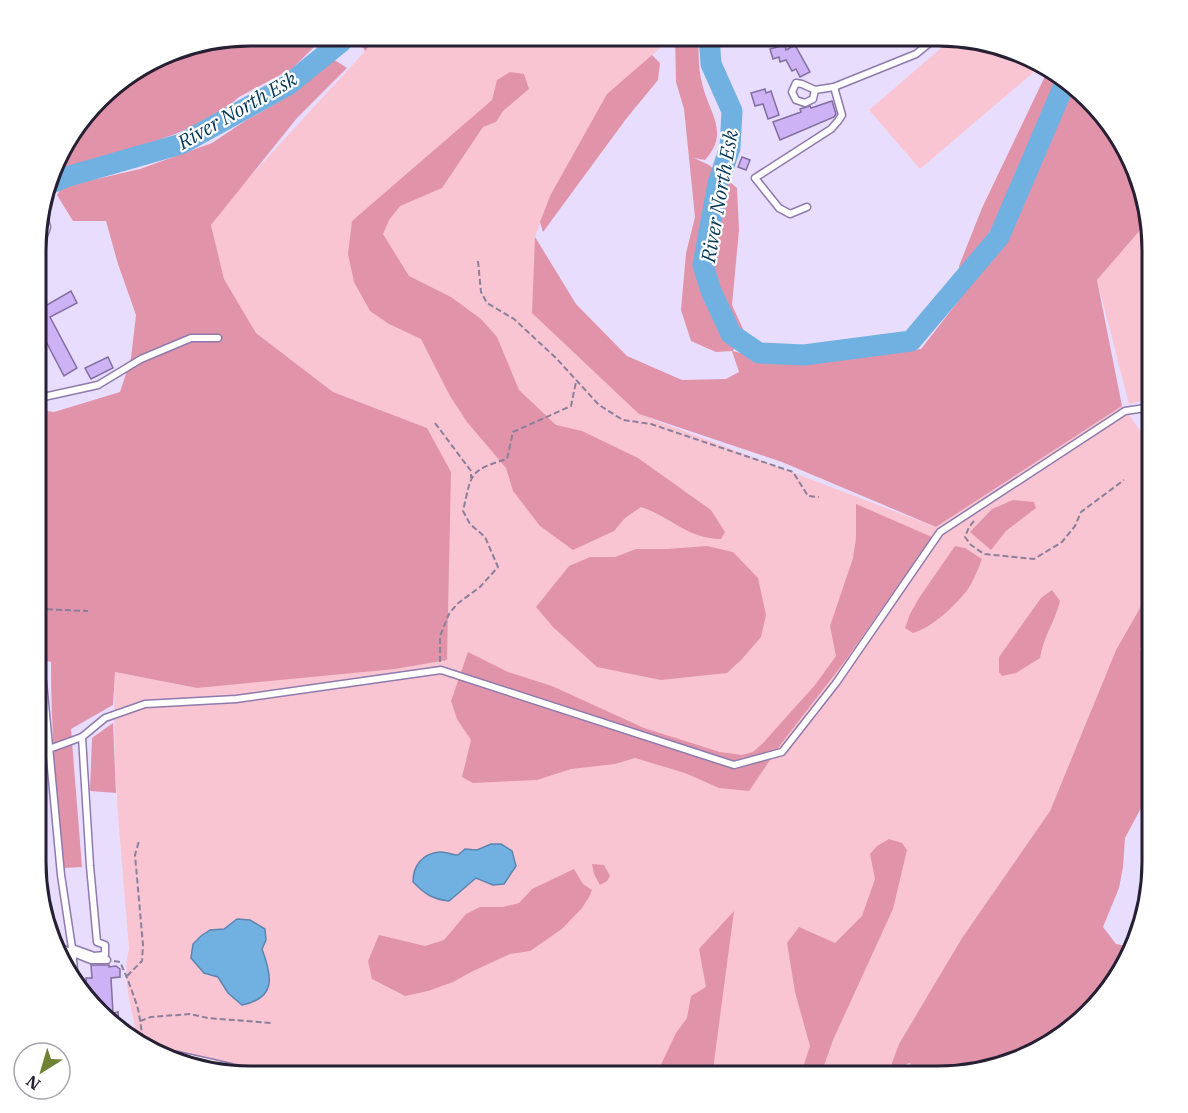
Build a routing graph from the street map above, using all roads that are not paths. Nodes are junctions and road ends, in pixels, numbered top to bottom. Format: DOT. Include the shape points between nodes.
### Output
graph roads {
  1 [pos="925,47"];
  2 [pos="834,87"];
  3 [pos="815,90"];
  4 [pos="807,207"];
  5 [pos="218,338"];
  6 [pos="46,396"];
  7 [pos="1141,408"];
  8 [pos="47,724"];
  9 [pos="82,737"];
  10 [pos="49,749"];
  11 [pos="66,948"];
  12 [pos="72,950"];
  13 [pos="107,960"];
  14 [pos="73,962"];
  1 -- 2 [label="lane"];
  2 -- 3 [label="lane"];
  2 -- 4 [label="lane" via="842,115 838,122 755,178 790,214"];
  5 -- 6 [label="lane" via="191,338 141,359 98,385"];
  7 -- 9 [label="lane" via="1125,411 940,532 836,683 782,752 734,765 441,670 236,699 145,704 105,718"];
  8 -- 10 [label="lane"];
  9 -- 10 [label="lane"];
  9 -- 12 [label="lane" via="97,942 105,945 105,955"];
  10 -- 12 [label="lane"];
  11 -- 12 [label="lane"];
  12 -- 13 [label="lane" via="91,960"];
  12 -- 14 [label="lane"];
}
